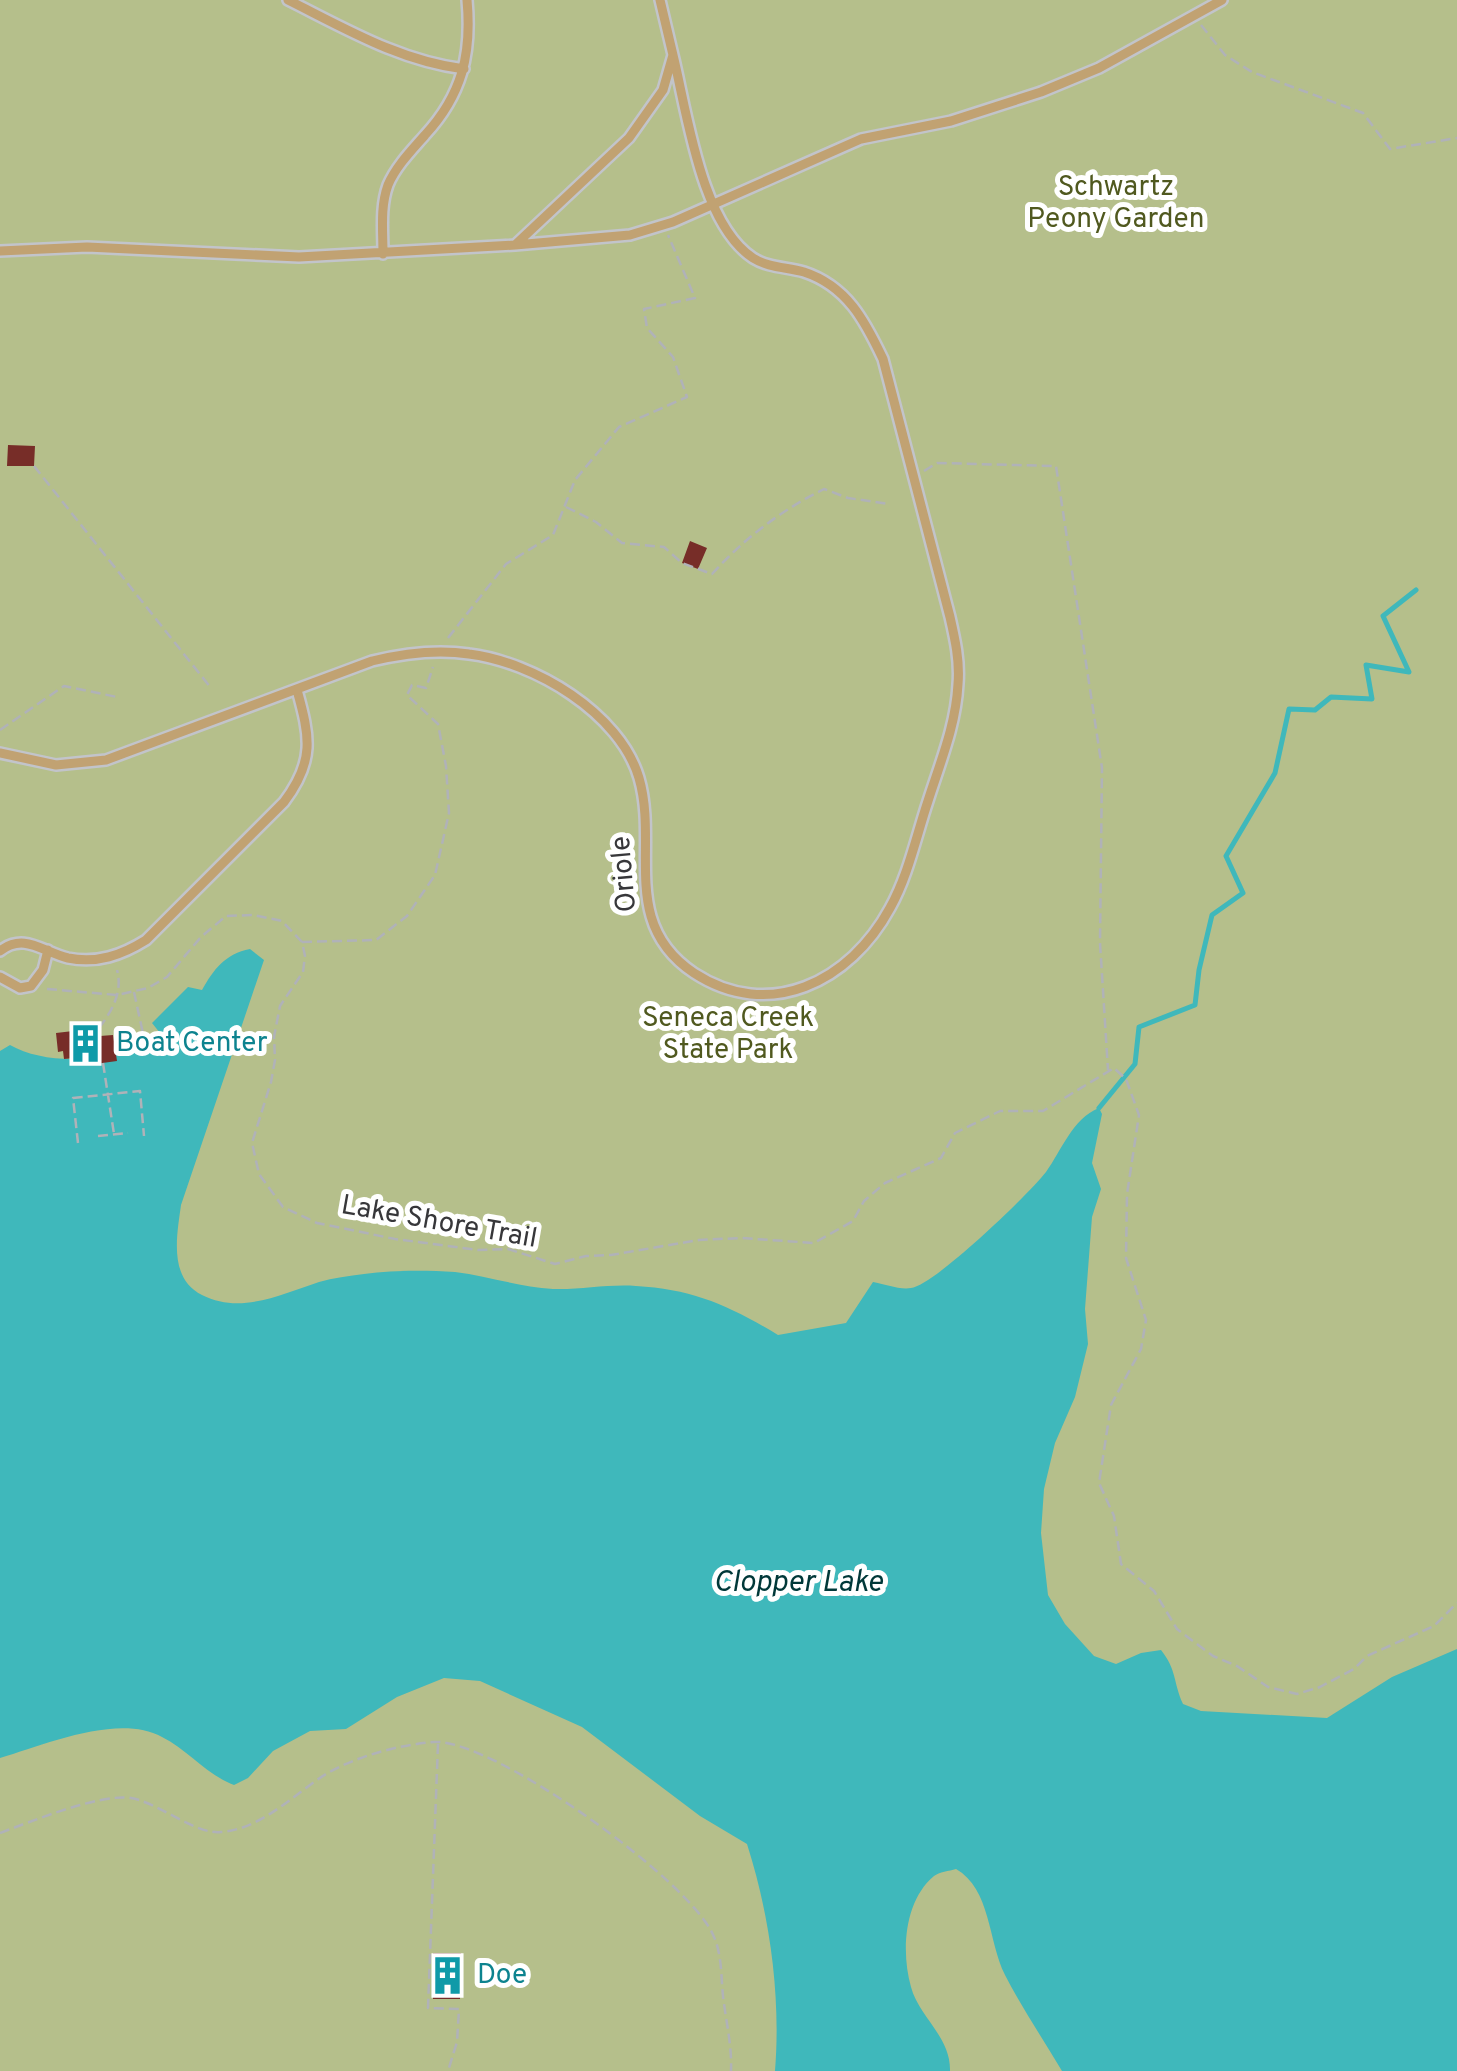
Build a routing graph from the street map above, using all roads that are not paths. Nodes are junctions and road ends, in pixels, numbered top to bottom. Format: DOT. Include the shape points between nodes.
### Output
graph roads {
  1 [pos="288,0"];
  2 [pos="467,0"];
  3 [pos="660,0"];
  4 [pos="1222,0"];
  5 [pos="672,55"];
  6 [pos="464,69"];
  7 [pos="714,204"];
  8 [pos="515,244"];
  9 [pos="0,251"];
  10 [pos="383,254"];
  11 [pos="297,690"];
  12 [pos="0,753"];
  13 [pos="48,950"];
  14 [pos="0,951"];
  15 [pos="0,978"];
  1 -- 6 [label="lane" via="397,54"];
  2 -- 6 [label="lane"];
  3 -- 5 [label="lane, Oriole"];
  4 -- 7 [label="lane" via="1042,92 951,122 860,139"];
  5 -- 7 [label="lane, Oriole"];
  5 -- 8 [label="lane" via="663,90 630,138"];
  6 -- 10 [label="lane" via="444,114 388,186"];
  7 -- 8 [label="lane" via="617,237"];
  7 -- 11 [label="lane, Oriole" via="728,232 753,258 826,282 865,321 883,359 958,656 952,728 891,907 873,935 829,976 804,988 773,996 713,985 688,969 652,922 640,782 630,752 574,696 473,654 438,651 372,661"];
  8 -- 10 [label="lane"];
  9 -- 10 [label="lane"];
  11 -- 12 [label="lane, Oriole" via="106,760 56,765"];
  11 -- 13 [label="lane" via="309,746 284,802 126,953 93,960"];
  13 -- 14 [label="lane" via="17,942"];
  13 -- 15 [label="lane" via="32,986"];
}
